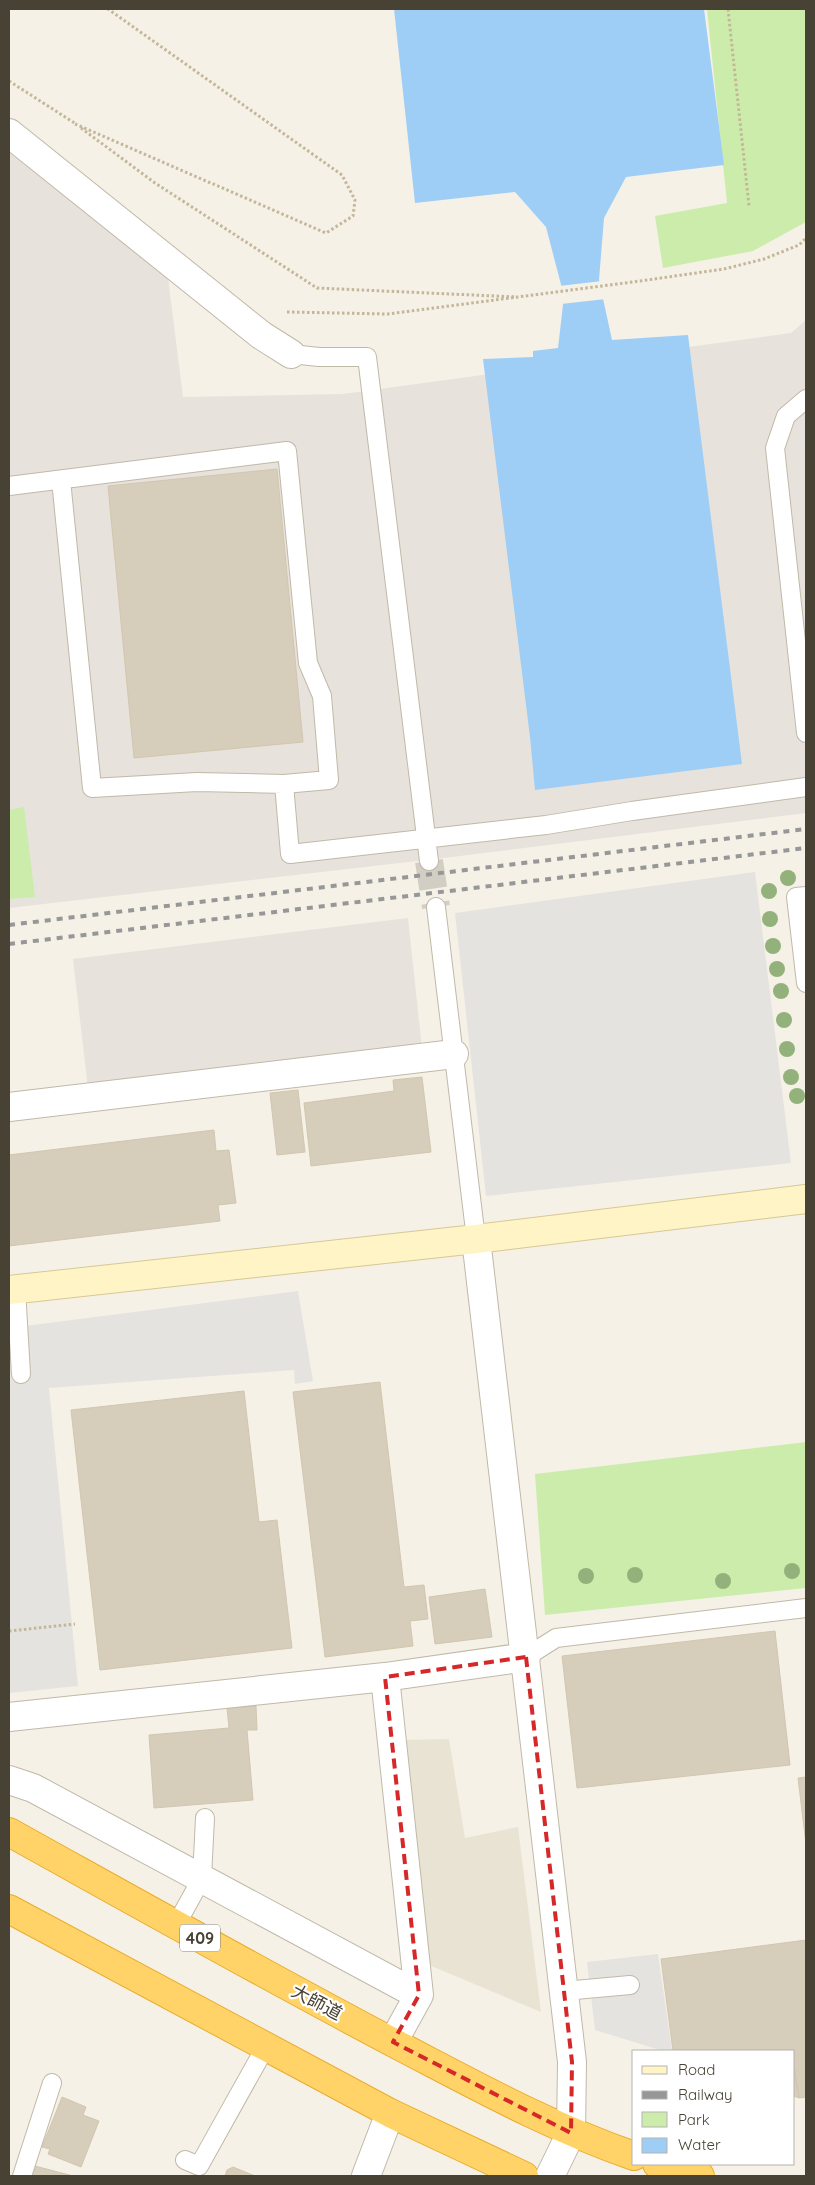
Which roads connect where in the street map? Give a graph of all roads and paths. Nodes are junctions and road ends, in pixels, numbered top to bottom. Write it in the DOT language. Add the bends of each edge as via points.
graph roads {
  1 [pos="108,9"];
  2 [pos="728,9"];
  3 [pos="9,81"];
  4 [pos="75,124"];
  5 [pos="9,133"];
  6 [pos="749,206"];
  7 [pos="806,238"];
  8 [pos="528,297"];
  9 [pos="281,312"];
  10 [pos="291,354"];
  11 [pos="806,399"];
  12 [pos="61,480"];
  13 [pos="9,486"];
  14 [pos="806,733"];
  15 [pos="284,784"];
  16 [pos="806,787"];
  17 [pos="427,839"];
  18 [pos="429,861"];
  19 [pos="806,896"];
  20 [pos="436,907"];
  21 [pos="806,983"];
  22 [pos="454,1054"];
  23 [pos="9,1107"];
  24 [pos="806,1199"];
  25 [pos="476,1239"];
  26 [pos="12,1289"];
  27 [pos="21,1374"];
  28 [pos="806,1608"];
  29 [pos="75,1624"];
  30 [pos="9,1631"];
  31 [pos="526,1657"];
  32 [pos="385,1677"];
  33 [pos="9,1718"];
  34 [pos="9,1780"];
  35 [pos="205,1818"];
  36 [pos="9,1832"];
  37 [pos="202,1878"];
  38 [pos="9,1909"];
  39 [pos="176,1925"];
  40 [pos="630,1985"];
  41 [pos="409,1990"];
  42 [pos="564,1991"];
  43 [pos="393,2042"];
  44 [pos="266,2046"];
  45 [pos="52,2083"];
  46 [pos="390,2113"];
  47 [pos="571,2133"];
  48 [pos="632,2155"];
  49 [pos="185,2160"];
  50 [pos="662,2165"];
  51 [pos="22,2176"];
  52 [pos="366,2176"];
  53 [pos="524,2176"];
  54 [pos="550,2176"];
  55 [pos="700,2176"];
  1 -- 4 [label="path" via="342,175 355,200 353,216 326,233"];
  2 -- 6 [label="path"];
  3 -- 4 [label="path"];
  4 -- 8 [label="path" via="155,183 316,288"];
  5 -- 10 [label="street" via="261,334"];
  7 -- 8 [label="path" via="799,245 764,259 724,269"];
  8 -- 9 [label="path" via="388,314"];
  10 -- 17 [label="lane" via="319,358 367,357"];
  11 -- 14 [label="lane" via="786,416 775,448"];
  12 -- 13 [label="lane"];
  12 -- 15 [label="lane" via="92,788 197,782"];
  12 -- 15 [label="lane" via="287,452 308,663 322,696 329,780"];
  15 -- 17 [label="lane" via="290,854"];
  16 -- 17 [label="lane"];
  17 -- 18 [label="lane"];
  19 -- 21 [label="lane" via="796,897"];
  20 -- 22 [label="lane"];
  22 -- 23 [label="street"];
  22 -- 25 [label="lane"];
  24 -- 25 [label="street"];
  25 -- 26 [label="street"];
  25 -- 31 [label="street"];
  26 -- 27 [label="lane"];
  28 -- 31 [label="lane" via="556,1638"];
  29 -- 30 [label="path"];
  31 -- 32 [label="street"];
  31 -- 42 [label="street"];
  32 -- 33 [label="street"];
  32 -- 43 [label="street" via="419,1995"];
  34 -- 37 [label="street" via="33,1788"];
  35 -- 37 [label="lane"];
  36 -- 39 [label="highway, 大師道 / 409"];
  37 -- 39 [label="lane"];
  37 -- 41 [label="street"];
  38 -- 44 [label="highway"];
  39 -- 43 [label="highway, 大師道 / 409"];
  40 -- 42 [label="lane"];
  42 -- 47 [label="street" via="572,2062"];
  43 -- 47 [label="highway, 大師道 / 409"];
  44 -- 46 [label="highway"];
  44 -- 49 [label="lane" via="199,2166"];
  45 -- 51 [label="lane"];
  46 -- 52 [label="street"];
  46 -- 53 [label="highway"];
  47 -- 48 [label="highway, 大師道 / 409"];
  47 -- 54 [label="street"];
  50 -- 55 [label="highway"];
}
